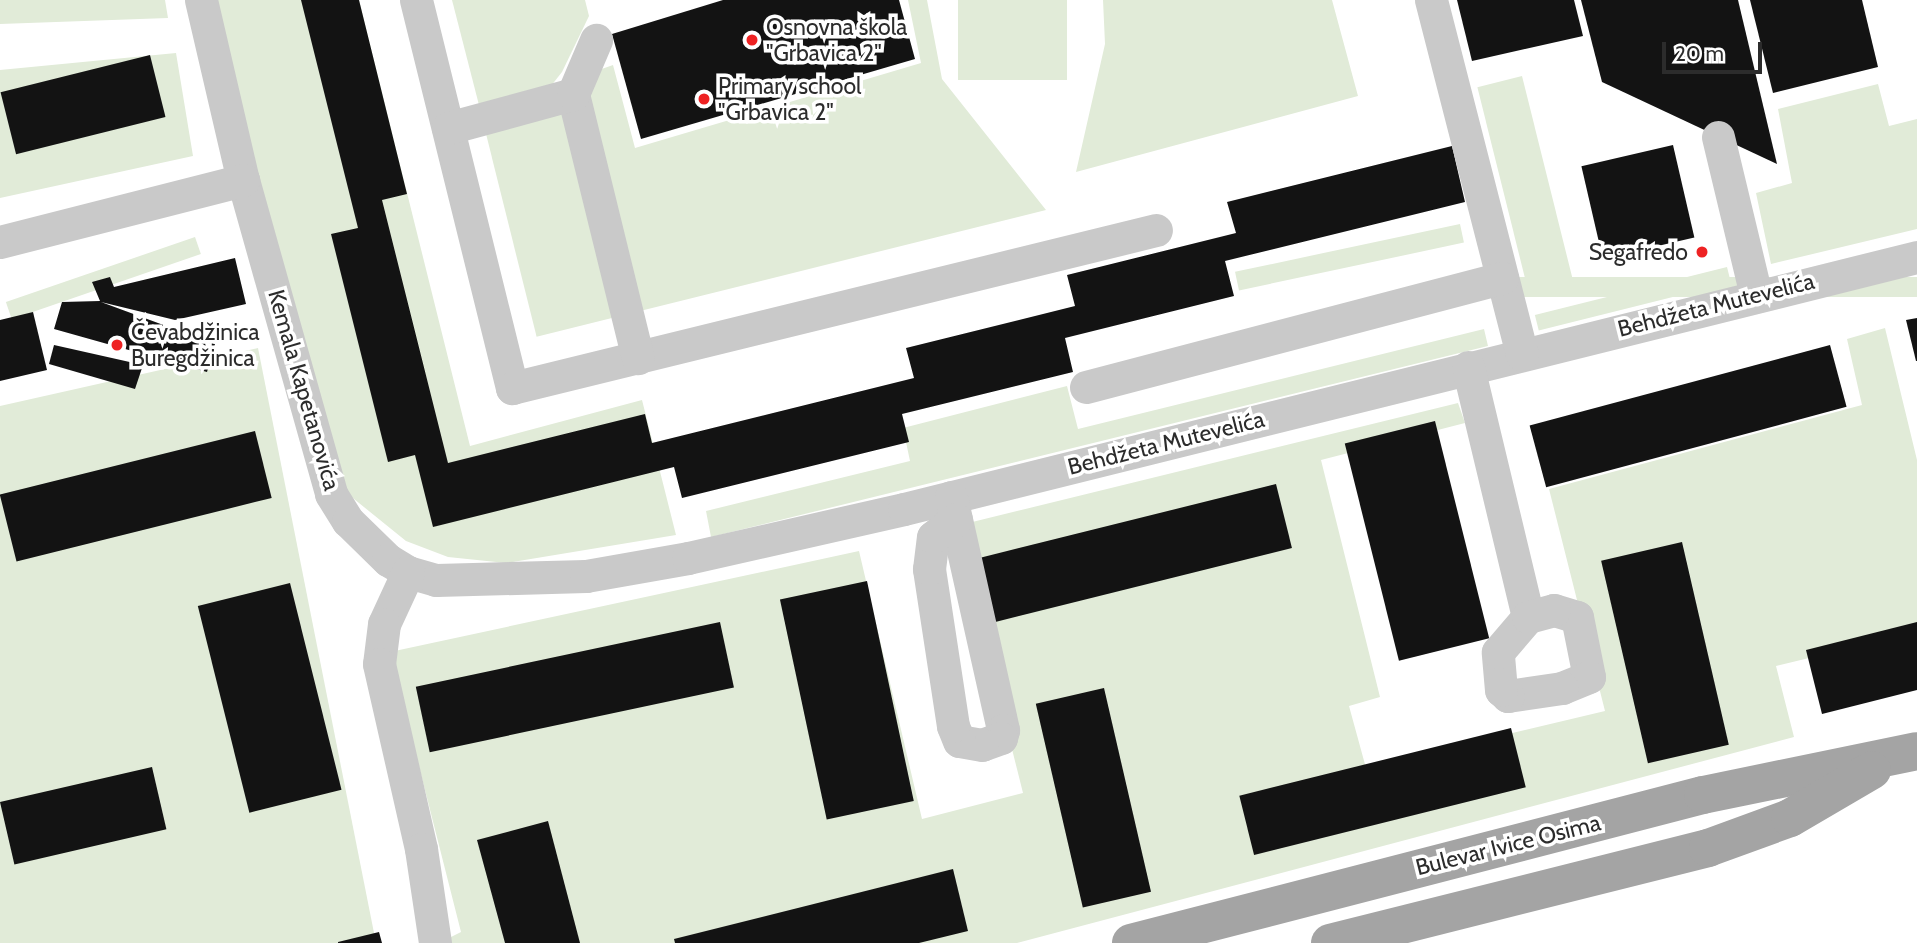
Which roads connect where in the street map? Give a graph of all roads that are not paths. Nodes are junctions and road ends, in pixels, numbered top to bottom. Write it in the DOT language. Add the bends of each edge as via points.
graph roads {
  1 [pos="201,0"];
  2 [pos="416,0"];
  3 [pos="1431,0"];
  4 [pos="596,40"];
  5 [pos="573,94"];
  6 [pos="448,128"];
  7 [pos="1718,136"];
  8 [pos="243,180"];
  9 [pos="1156,230"];
  10 [pos="0,242"];
  11 [pos="1917,257"];
  12 [pos="1502,278"];
  13 [pos="1756,295"];
  14 [pos="1521,354"];
  15 [pos="638,358"];
  16 [pos="1468,367"];
  17 [pos="1086,387"];
  18 [pos="953,508"];
  19 [pos="408,572"];
  20 [pos="1528,617"];
  21 [pos="1903,755"];
  22 [pos="435,943"];
  23 [pos="1131,943"];
  24 [pos="1330,943"];
  1 -- 8 [label="street, Kemala Kapetanovića"];
  2 -- 6 [label="street"];
  3 -- 12 [label="street"];
  4 -- 5 [label="street"];
  5 -- 6 [label="street"];
  5 -- 15 [label="street"];
  6 -- 15 [label="street" via="512,388"];
  7 -- 13 [label="street"];
  8 -- 10 [label="street"];
  8 -- 19 [label="street, Kemala Kapetanovića" via="331,494 363,538"];
  9 -- 15 [label="street"];
  11 -- 13 [label="street, Behdžeta Mutevelića"];
  12 -- 14 [label="street"];
  12 -- 17 [label="street"];
  13 -- 14 [label="street, Behdžeta Mutevelića"];
  14 -- 16 [label="street, Behdžeta Mutevelića"];
  16 -- 18 [label="street, Behdžeta Mutevelića"];
  16 -- 20 [label="street"];
  18 -- 18 [label="street" via="1003,730 1001,738 982,745 959,741 953,726 929,569 933,537"];
  18 -- 19 [label="street, Behdžeta Mutevelića" via="586,576 436,580"];
  19 -- 22 [label="street" via="384,624 379,664 421,849"];
  21 -- 23 [label="main road, Bulevar Ivice Osima" via="1703,795"];
  21 -- 24 [label="main road, Bulevar Ivice Osima" via="1790,818 1708,849"];
}
